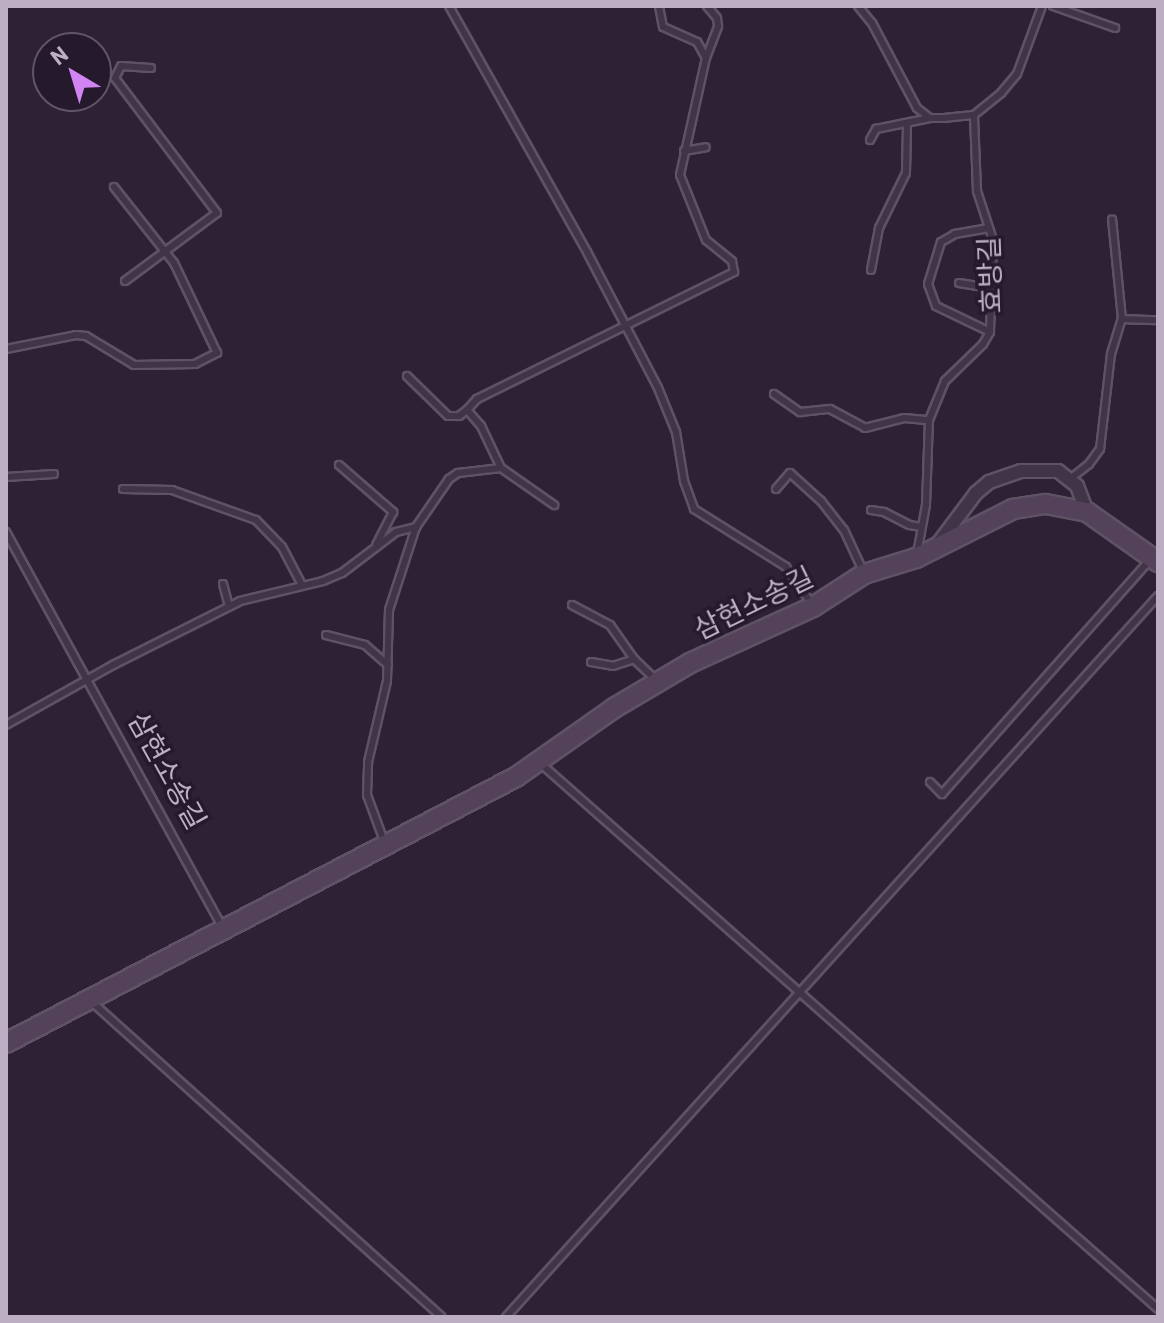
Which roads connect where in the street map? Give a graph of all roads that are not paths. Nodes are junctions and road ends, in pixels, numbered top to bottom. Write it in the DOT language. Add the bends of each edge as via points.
graph roads {
  1 [pos="449,6"];
  2 [pos="659,6"];
  3 [pos="707,6"];
  4 [pos="858,6"];
  5 [pos="1042,6"];
  6 [pos="1053,6"];
  7 [pos="1115,28"];
  8 [pos="706,58"];
  9 [pos="151,68"];
  10 [pos="974,115"];
  11 [pos="930,118"];
  12 [pos="907,124"];
  13 [pos="870,140"];
  14 [pos="706,147"];
  15 [pos="684,151"];
  16 [pos="114,187"];
  17 [pos="1112,219"];
  18 [pos="989,228"];
  19 [pos="167,253"];
  20 [pos="871,270"];
  21 [pos="125,281"];
  22 [pos="959,283"];
  23 [pos="992,288"];
  24 [pos="1122,319"];
  25 [pos="1155,320"];
  26 [pos="626,324"];
  27 [pos="990,332"];
  28 [pos="6,349"];
  29 [pos="407,376"];
  30 [pos="774,394"];
  31 [pos="467,410"];
  32 [pos="929,420"];
  33 [pos="339,465"];
  34 [pos="501,468"];
  35 [pos="54,474"];
  36 [pos="6,477"];
  37 [pos="1070,479"];
  38 [pos="123,489"];
  39 [pos="776,489"];
  40 [pos="554,505"];
  41 [pos="871,510"];
  42 [pos="1087,512"];
  43 [pos="416,527"];
  44 [pos="922,527"];
  45 [pos="6,532"];
  46 [pos="935,548"];
  47 [pos="373,550"];
  48 [pos="916,558"];
  49 [pos="1155,559"];
  50 [pos="864,574"];
  51 [pos="223,584"];
  52 [pos="302,585"];
  53 [pos="1158,596"];
  54 [pos="572,605"];
  55 [pos="229,606"];
  56 [pos="813,607"];
  57 [pos="326,635"];
  58 [pos="634,659"];
  59 [pos="591,662"];
  60 [pos="388,665"];
  61 [pos="87,679"];
  62 [pos="657,681"];
  63 [pos="6,725"];
  64 [pos="540,763"];
  65 [pos="930,782"];
  66 [pos="386,844"];
  67 [pos="224,929"];
  68 [pos="800,990"];
  69 [pos="90,1000"];
  70 [pos="6,1043"];
  71 [pos="1158,1310"];
  72 [pos="442,1317"];
  73 [pos="506,1317"];
  74 [pos="1154,1317"];
  1 -- 26 [label="lane"];
  2 -- 8 [label="lane" via="663,27 697,42"];
  3 -- 8 [label="lane" via="718,26"];
  4 -- 11 [label="lane" via="910,98"];
  5 -- 10 [label="lane" via="1017,74"];
  6 -- 7 [label="lane"];
  8 -- 15 [label="lane"];
  9 -- 19 [label="lane" via="121,66 115,78 217,213"];
  10 -- 11 [label="lane"];
  10 -- 18 [label="lane, 효방길" via="977,191"];
  11 -- 12 [label="lane"];
  12 -- 13 [label="lane" via="876,129"];
  12 -- 20 [label="lane" via="906,173 879,228"];
  14 -- 15 [label="lane"];
  15 -- 26 [label="lane" via="682,185 706,240 732,261 734,272"];
  16 -- 19 [label="lane"];
  17 -- 24 [label="lane"];
  18 -- 23 [label="lane, 효방길"];
  18 -- 27 [label="lane" via="941,242 928,284 936,306"];
  19 -- 21 [label="lane"];
  19 -- 28 [label="lane" via="217,353 195,364 134,365 76,335"];
  22 -- 23 [label="lane"];
  23 -- 27 [label="lane, 효방길"];
  24 -- 25 [label="lane"];
  24 -- 37 [label="lane" via="1111,354 1100,449"];
  26 -- 31 [label="lane" via="491,391"];
  26 -- 56 [label="lane" via="676,432 694,509 786,567"];
  27 -- 32 [label="lane, 효방길" via="945,381"];
  29 -- 31 [label="lane" via="448,416"];
  30 -- 32 [label="lane" via="800,412 830,409 865,428 904,418"];
  31 -- 34 [label="lane"];
  32 -- 44 [label="lane, 효방길"];
  33 -- 47 [label="lane" via="393,512"];
  34 -- 40 [label="lane"];
  34 -- 43 [label="lane" via="458,473 449,479"];
  35 -- 36 [label="lane"];
  37 -- 42 [label="street"];
  37 -- 46 [label="street" via="1058,471 1021,471 989,482"];
  38 -- 52 [label="lane" via="172,490 256,520 282,547"];
  39 -- 50 [label="lane" via="790,473 821,501 844,530"];
  41 -- 44 [label="lane"];
  42 -- 46 [label="street, 삼현소송길" via="1046,504 1013,509"];
  42 -- 49 [label="street, 삼현소송길"];
  43 -- 47 [label="lane" via="396,532"];
  43 -- 60 [label="lane" via="389,610"];
  44 -- 48 [label="lane, 효방길"];
  45 -- 61 [label="lane, 삼현소송길"];
  46 -- 48 [label="street, 삼현소송길"];
  47 -- 52 [label="lane" via="342,573"];
  48 -- 50 [label="street, 삼현소송길"];
  49 -- 65 [label="lane" via="942,794"];
  50 -- 56 [label="street, 삼현소송길"];
  51 -- 55 [label="lane"];
  52 -- 55 [label="lane"];
  53 -- 68 [label="lane"];
  54 -- 58 [label="lane" via="610,625"];
  55 -- 61 [label="lane"];
  56 -- 62 [label="street, 삼현소송길"];
  57 -- 60 [label="lane" via="365,645"];
  58 -- 59 [label="lane" via="613,666"];
  58 -- 62 [label="lane"];
  60 -- 66 [label="lane" via="366,778 370,808"];
  61 -- 63 [label="lane"];
  61 -- 67 [label="lane, 삼현소송길"];
  62 -- 64 [label="street, 삼현소송길"];
  64 -- 66 [label="street, 삼현소송길"];
  64 -- 68 [label="lane"];
  66 -- 67 [label="street, 삼현소송길"];
  67 -- 69 [label="street, 삼현소송길"];
  68 -- 71 [label="lane"];
  68 -- 73 [label="lane"];
  69 -- 70 [label="street, 삼현소송길"];
  69 -- 72 [label="lane"];
  71 -- 74 [label="lane"];
}
